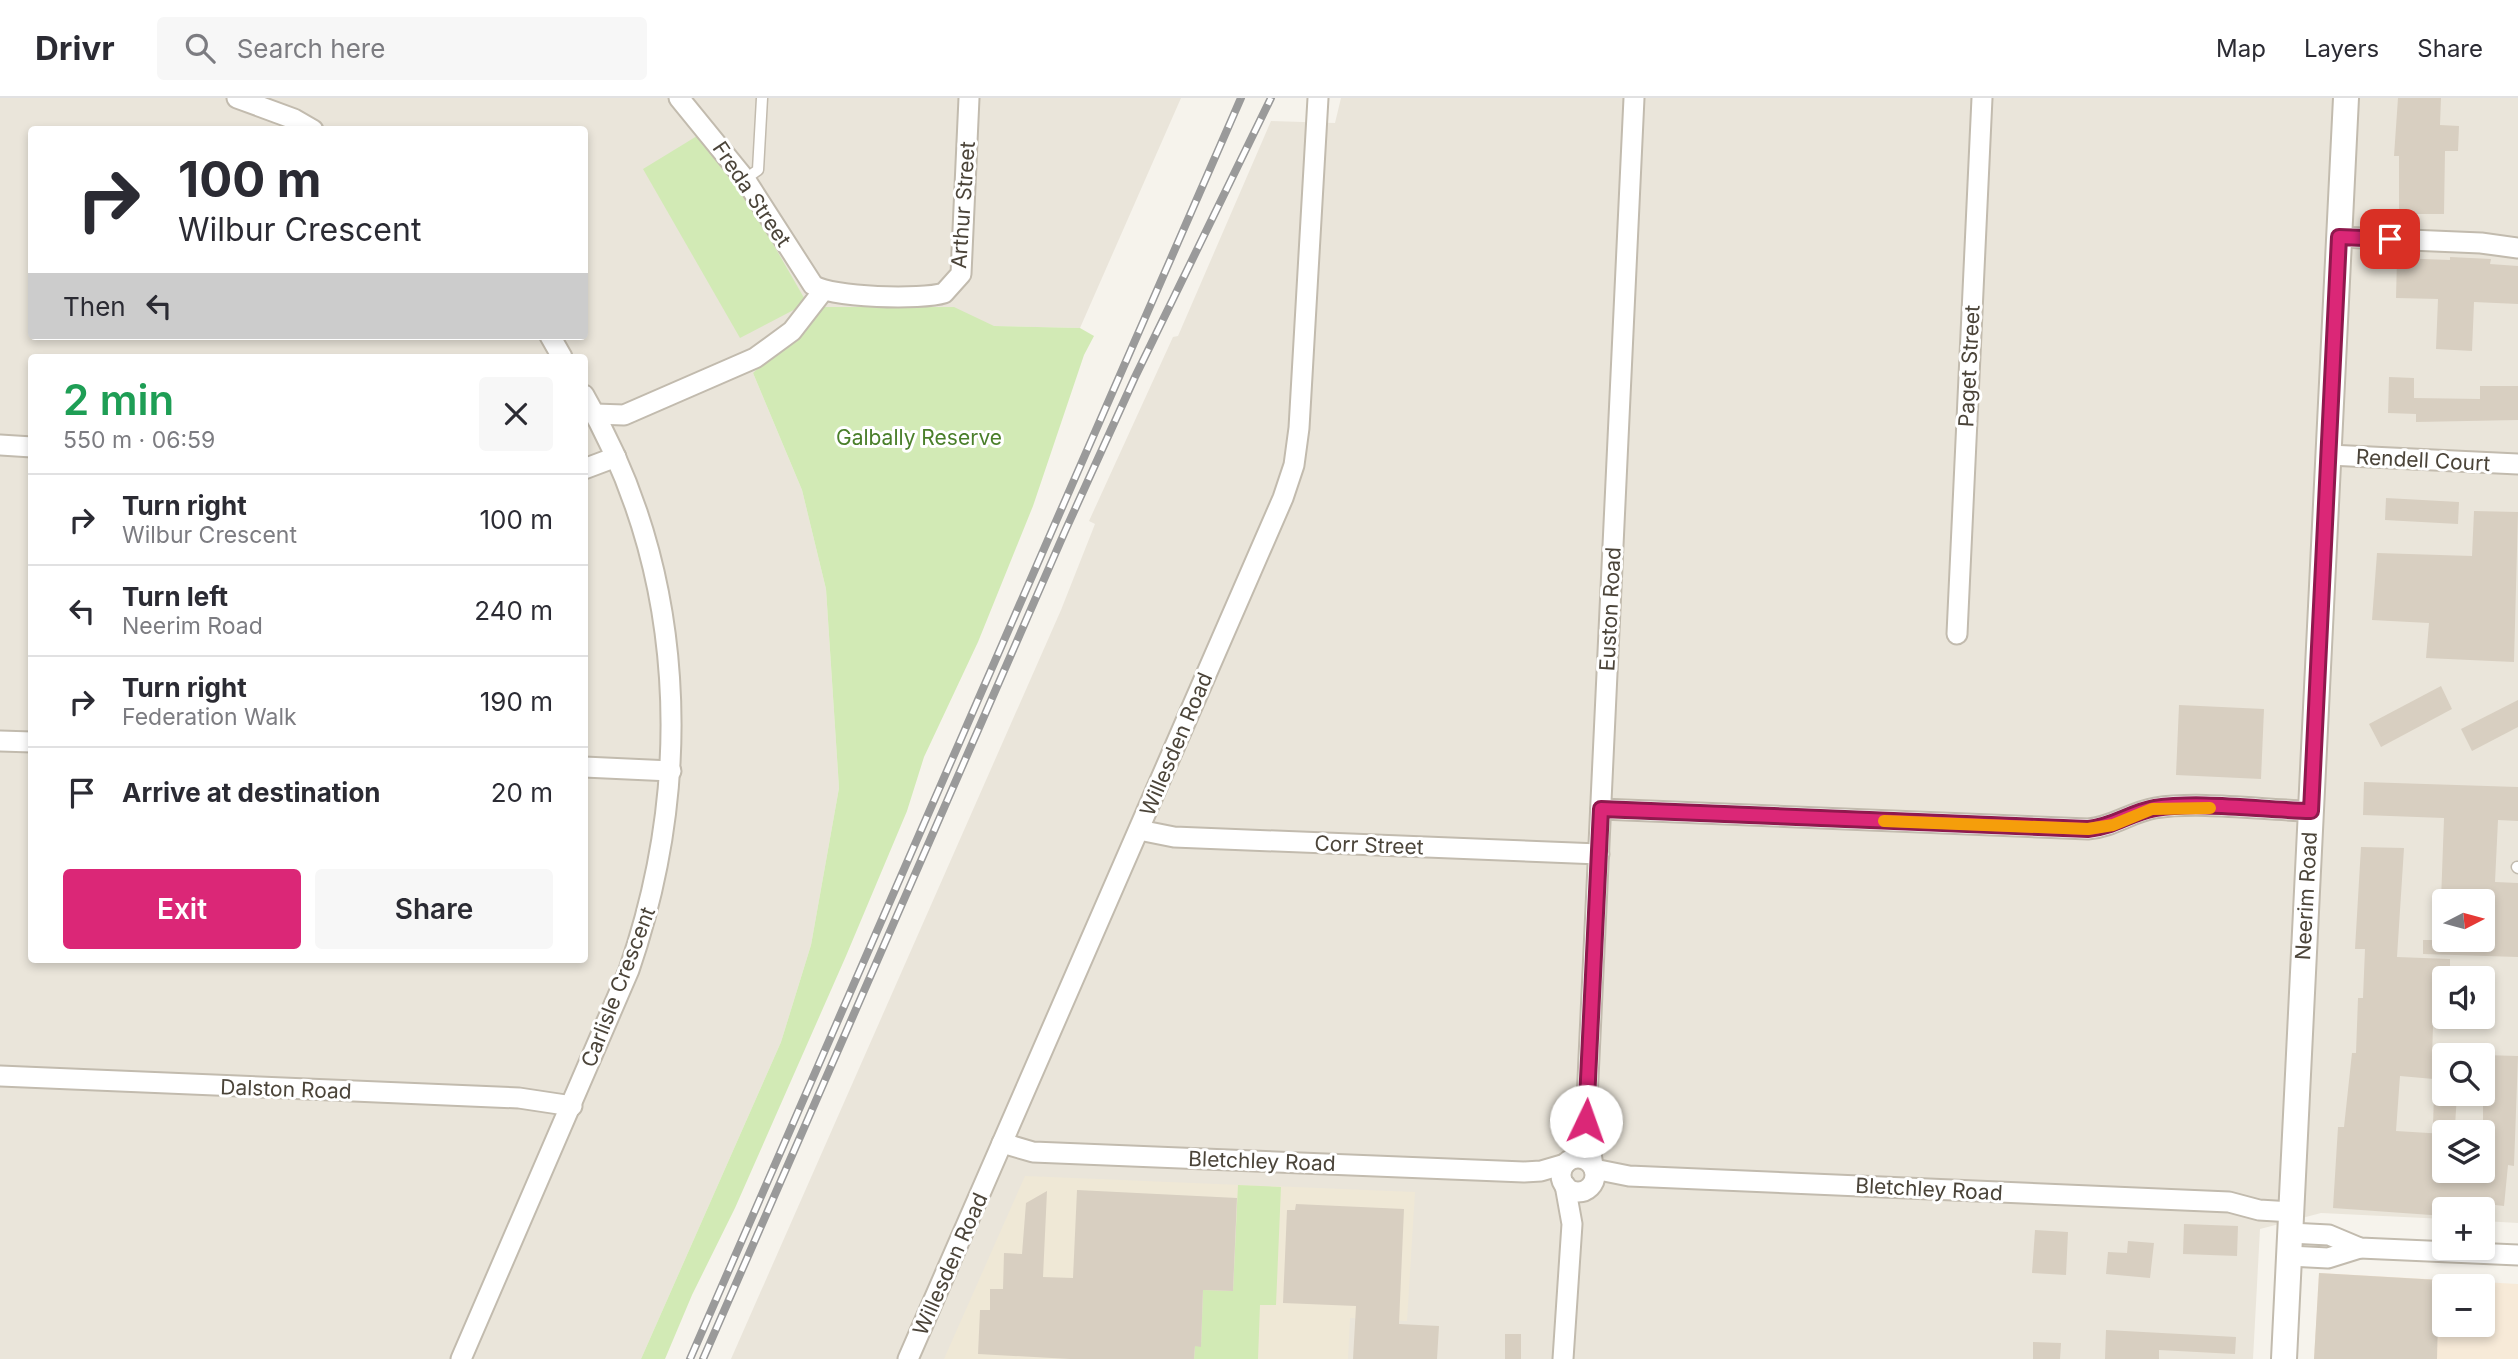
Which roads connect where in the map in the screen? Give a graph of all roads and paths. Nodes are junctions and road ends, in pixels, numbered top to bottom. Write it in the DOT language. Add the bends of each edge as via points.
graph roads {
  1 [pos="237,98"];
  2 [pos="680,98"];
  3 [pos="762,98"];
  4 [pos="969,98"];
  5 [pos="1318,98"];
  6 [pos="1634,98"];
  7 [pos="1982,98"];
  8 [pos="2346,98"];
  9 [pos="306,126"];
  10 [pos="745,179"];
  11 [pos="2339,237"];
  12 [pos="2518,248"];
  13 [pos="823,291"];
  14 [pos="588,402"];
  15 [pos="595,414"];
  16 [pos="0,445"];
  17 [pos="28,447"];
  18 [pos="2329,455"];
  19 [pos="616,457"];
  20 [pos="2518,464"];
  21 [pos="588,468"];
  22 [pos="1957,634"];
  23 [pos="0,741"];
  24 [pos="28,742"];
  25 [pos="588,767"];
  26 [pos="671,771"];
  27 [pos="1601,809"];
  28 [pos="2311,811"];
  29 [pos="1139,830"];
  30 [pos="1599,854"];
  31 [pos="0,1076"];
  32 [pos="572,1106"];
  33 [pos="1586,1121"];
  34 [pos="1003,1143"];
  35 [pos="1565,1173"];
  36 [pos="1592,1177"];
  37 [pos="1572,1224"];
  38 [pos="2290,1225"];
  39 [pos="2518,1255"];
  40 [pos="461,1359"];
  41 [pos="908,1359"];
  42 [pos="1563,1359"];
  43 [pos="2284,1359"];
  1 -- 9 [label="street"];
  2 -- 10 [label="street, Freda Street"];
  3 -- 10 [label="lane" via="758,170"];
  4 -- 13 [label="street, Arthur Street" via="962,265 953,286 930,296"];
  5 -- 29 [label="street, Willesden Road" via="1294,465"];
  6 -- 27 [label="street, Euston Road"];
  7 -- 22 [label="street, Paget Street"];
  8 -- 11 [label="street, Neerim Road"];
  10 -- 13 [label="street, Freda Street" via="808,278"];
  11 -- 12 [label="street"];
  11 -- 18 [label="street, Neerim Road"];
  13 -- 15 [label="street" via="792,331 755,358 624,415"];
  14 -- 15 [label="street, Carlisle Crescent"];
  15 -- 19 [label="street, Carlisle Crescent"];
  16 -- 17 [label="street"];
  18 -- 20 [label="street, Rendell Court"];
  18 -- 28 [label="street, Neerim Road"];
  19 -- 21 [label="street"];
  19 -- 26 [label="street, Carlisle Crescent" via="639,522 664,624 673,708"];
  23 -- 24 [label="street"];
  25 -- 26 [label="street"];
  26 -- 32 [label="street, Carlisle Crescent" via="664,836 648,912 625,981"];
  27 -- 28 [label="street" via="2088,829 2165,807"];
  27 -- 30 [label="street, Euston Road"];
  28 -- 38 [label="street, Neerim Road"];
  29 -- 30 [label="street, Corr Street" via="1174,837"];
  29 -- 34 [label="street, Willesden Road"];
  30 -- 33 [label="street, Euston Road"];
  31 -- 32 [label="street, Dalston Road" via="505,1098"];
  32 -- 40 [label="street, Carlisle Crescent"];
  33 -- 35 [label="street, Euston Road"];
  33 -- 36 [label="street, Euston Road"];
  34 -- 35 [label="street, Bletchley Road" via="1033,1152"];
  34 -- 41 [label="street, Willesden Road"];
  35 -- 36 [label="street" via="1578,1192"];
  35 -- 36 [label="street" via="1581,1158"];
  35 -- 37 [label="street"];
  36 -- 37 [label="street"];
  36 -- 38 [label="street, Bletchley Road" via="2229,1202"];
  37 -- 42 [label="street"];
  38 -- 39 [label="street, Bletchley Road" via="2328,1258 2360,1248"];
  38 -- 43 [label="street, Neerim Road"];
}
